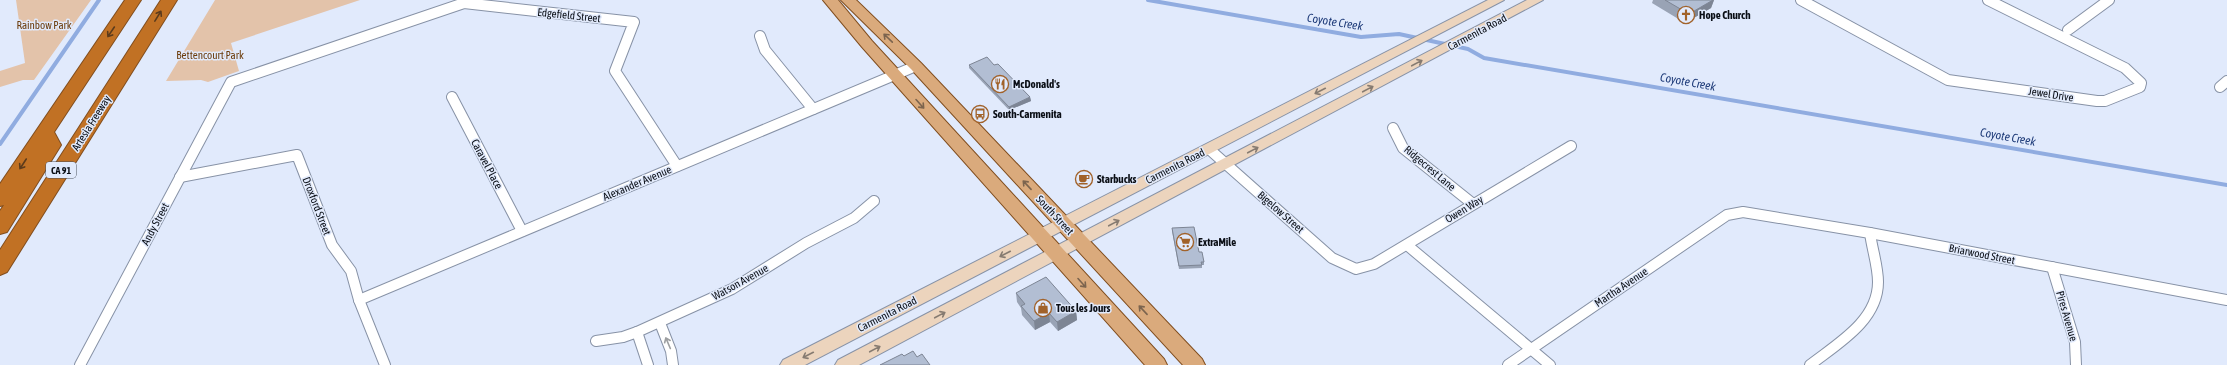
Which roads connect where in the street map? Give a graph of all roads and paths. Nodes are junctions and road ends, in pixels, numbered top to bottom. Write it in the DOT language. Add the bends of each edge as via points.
graph roads {
  1 [pos="133,0"];
  2 [pos="169,0"];
  3 [pos="830,0"];
  4 [pos="848,0"];
  5 [pos="1498,0"];
  6 [pos="1538,0"];
  7 [pos="1801,0"];
  8 [pos="1988,0"];
  9 [pos="2109,0"];
  10 [pos="2068,30"];
  11 [pos="760,36"];
  12 [pos="916,66"];
  13 [pos="123,73"];
  14 [pos="894,75"];
  15 [pos="231,82"];
  16 [pos="452,97"];
  17 [pos="813,109"];
  18 [pos="1393,128"];
  19 [pos="45,131"];
  20 [pos="1571,146"];
  21 [pos="1209,149"];
  22 [pos="1226,164"];
  23 [pos="677,166"];
  24 [pos="180,177"];
  25 [pos="0,199"];
  26 [pos="874,201"];
  27 [pos="1473,204"];
  28 [pos="1736,213"];
  29 [pos="1063,224"];
  30 [pos="0,227"];
  31 [pos="522,231"];
  32 [pos="1870,234"];
  33 [pos="1040,236"];
  34 [pos="1079,241"];
  35 [pos="1406,244"];
  36 [pos="0,247"];
  37 [pos="1056,254"];
  38 [pos="0,267"];
  39 [pos="2052,267"];
  40 [pos="1356,269"];
  41 [pos="359,300"];
  42 [pos="2227,300"];
  43 [pos="660,323"];
  44 [pos="637,332"];
  45 [pos="596,341"];
  46 [pos="1531,349"];
  47 [pos="80,365"];
  48 [pos="385,365"];
  49 [pos="648,365"];
  50 [pos="673,365"];
  51 [pos="788,365"];
  52 [pos="844,365"];
  53 [pos="1157,365"];
  54 [pos="1195,365"];
  55 [pos="1508,365"];
  56 [pos="1550,365"];
  57 [pos="1810,365"];
  58 [pos="2076,365"];
  1 -- 19 [label="highway, one-way"];
  13 -- 2 [label="highway, Artesia Freeway / CA 91, one-way"];
  3 -- 14 [label="main road"];
  12 -- 4 [label="main road, South Street, one-way"];
  5 -- 21 [label="main road, Carmenita Road, one-way"];
  22 -- 6 [label="main road, Carmenita Road, one-way"];
  7 -- 8 [label="street, Jewel Drive" via="1956,82 1980,83 2097,101 2105,101 2140,87 2141,83 2136,76 2125,68"];
  9 -- 10 [label="street"];
  11 -- 17 [label="street" via="765,50"];
  12 -- 14 [label="street, Alexander Avenue"];
  29 -- 12 [label="main road, South Street, one-way"];
  13 -- 36 [label="highway" via="105,85"];
  13 -- 38 [label="highway, Artesia Freeway / CA 91"];
  14 -- 17 [label="street, Alexander Avenue"];
  14 -- 33 [label="main road, one-way"];
  15 -- 23 [label="street, Edgefield Street" via="464,3 634,22 614,71"];
  15 -- 24 [label="street, Andy Street"];
  16 -- 31 [label="street, Caravel Place"];
  17 -- 23 [label="street, Alexander Avenue"];
  18 -- 27 [label="street, Ridgecrest Lane" via="1403,148"];
  19 -- 25 [label="highway, one-way"];
  19 -- 30 [label="highway" via="52,145"];
  20 -- 27 [label="street, Owen Way"];
  21 -- 22 [label="street, Bigelow Street"];
  21 -- 29 [label="main road, Carmenita Road"];
  34 -- 22 [label="main road, Carmenita Road, one-way"];
  22 -- 40 [label="street, Bigelow Street" via="1332,258"];
  23 -- 31 [label="street, Alexander Avenue"];
  24 -- 41 [label="street, Droxford Street" via="297,154 332,245 351,271"];
  24 -- 47 [label="street, Andy Street"];
  26 -- 43 [label="street, Watson Avenue" via="854,218 806,243 732,289"];
  27 -- 35 [label="street, Owen Way"];
  28 -- 32 [label="street, Briarwood Street" via="1752,213"];
  28 -- 46 [label="street, Martha Avenue" via="1718,221"];
  29 -- 33 [label="main road, Carmenita Road"];
  29 -- 34 [label="main road, South Street"];
  31 -- 41 [label="street, Alexander Avenue"];
  32 -- 39 [label="street, Briarwood Street"];
  32 -- 57 [label="street" via="1878,283 1876,299 1869,314 1857,327"];
  33 -- 37 [label="main road"];
  33 -- 51 [label="main road, Carmenita Road, one-way"];
  34 -- 37 [label="main road, Carmenita Road"];
  54 -- 34 [label="main road, South Street, one-way"];
  35 -- 40 [label="street, Owen Way" via="1374,264"];
  35 -- 46 [label="street"];
  52 -- 37 [label="main road, Carmenita Road, one-way"];
  37 -- 53 [label="main road, one-way"];
  39 -- 42 [label="street, Briarwood Street"];
  39 -- 58 [label="street, Pires Avenue" via="2075,342"];
  41 -- 48 [label="street, Droxford Street"];
  43 -- 44 [label="street, Watson Avenue"];
  50 -- 43 [label="street, one-way" via="671,351"];
  44 -- 45 [label="street, Watson Avenue"];
  44 -- 49 [label="street"];
  46 -- 55 [label="street, Martha Avenue"];
  46 -- 56 [label="street"];
}
